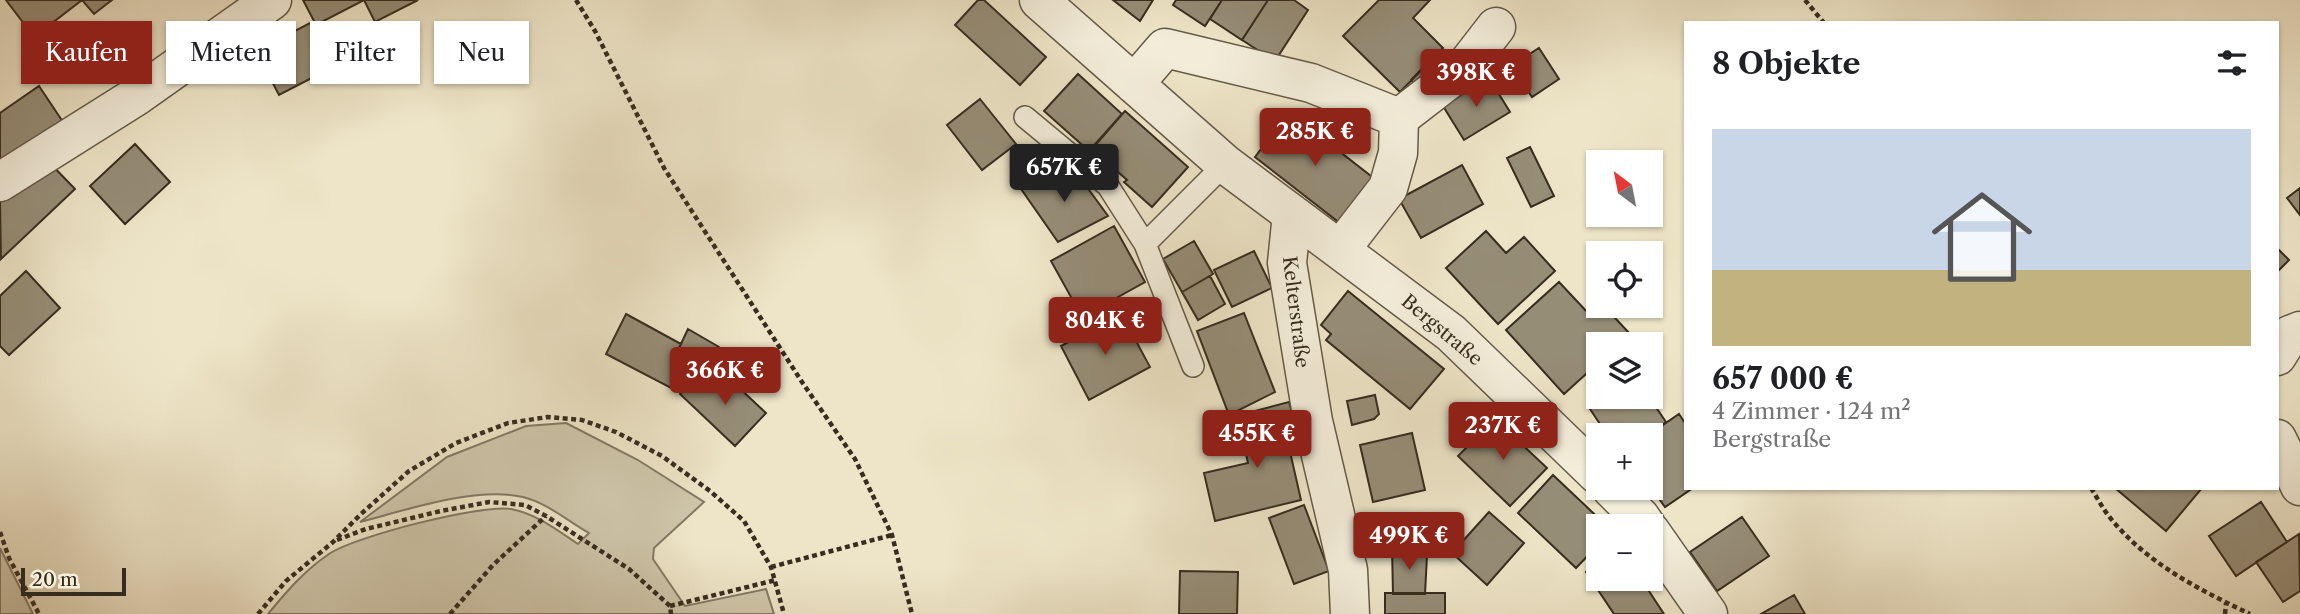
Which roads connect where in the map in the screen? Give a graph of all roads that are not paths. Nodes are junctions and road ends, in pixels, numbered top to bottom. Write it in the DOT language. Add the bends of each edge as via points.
graph roads {
  1 [pos="272,0"];
  2 [pos="1040,0"];
  3 [pos="1496,27"];
  4 [pos="1134,84"];
  5 [pos="1025,117"];
  6 [pos="1399,118"];
  7 [pos="1225,164"];
  8 [pos="0,182"];
  9 [pos="1292,214"];
  10 [pos="1145,244"];
  11 [pos="1340,250"];
  12 [pos="2300,331"];
  13 [pos="2279,353"];
  14 [pos="1193,366"];
  15 [pos="2279,443"];
  16 [pos="1586,463"];
  17 [pos="2300,486"];
  18 [pos="1623,500"];
  19 [pos="1637,514"];
  20 [pos="1663,550"];
  21 [pos="1350,614"];
  22 [pos="1708,614"];
  1 -- 8 [label="street" via="135,97"];
  2 -- 4 [label="street, Bergstraße"];
  3 -- 6 [label="street" via="1465,67"];
  4 -- 6 [label="street" via="1166,48 1311,83"];
  4 -- 7 [label="street, Bergstraße"];
  5 -- 10 [label="lane" via="1108,186"];
  6 -- 11 [label="street" via="1398,153 1388,188"];
  7 -- 9 [label="street, Bergstraße"];
  7 -- 10 [label="lane"];
  9 -- 11 [label="street, Bergstraße"];
  9 -- 21 [label="street, Kelterstraße" via="1287,263 1313,421 1348,570"];
  10 -- 14 [label="lane"];
  11 -- 16 [label="street, Bergstraße" via="1451,332"];
  12 -- 13 [label="street" via="2290,335"];
  15 -- 17 [label="street"];
  18 -- 19 [label="street"];
  20 -- 22 [label="street"];
}
